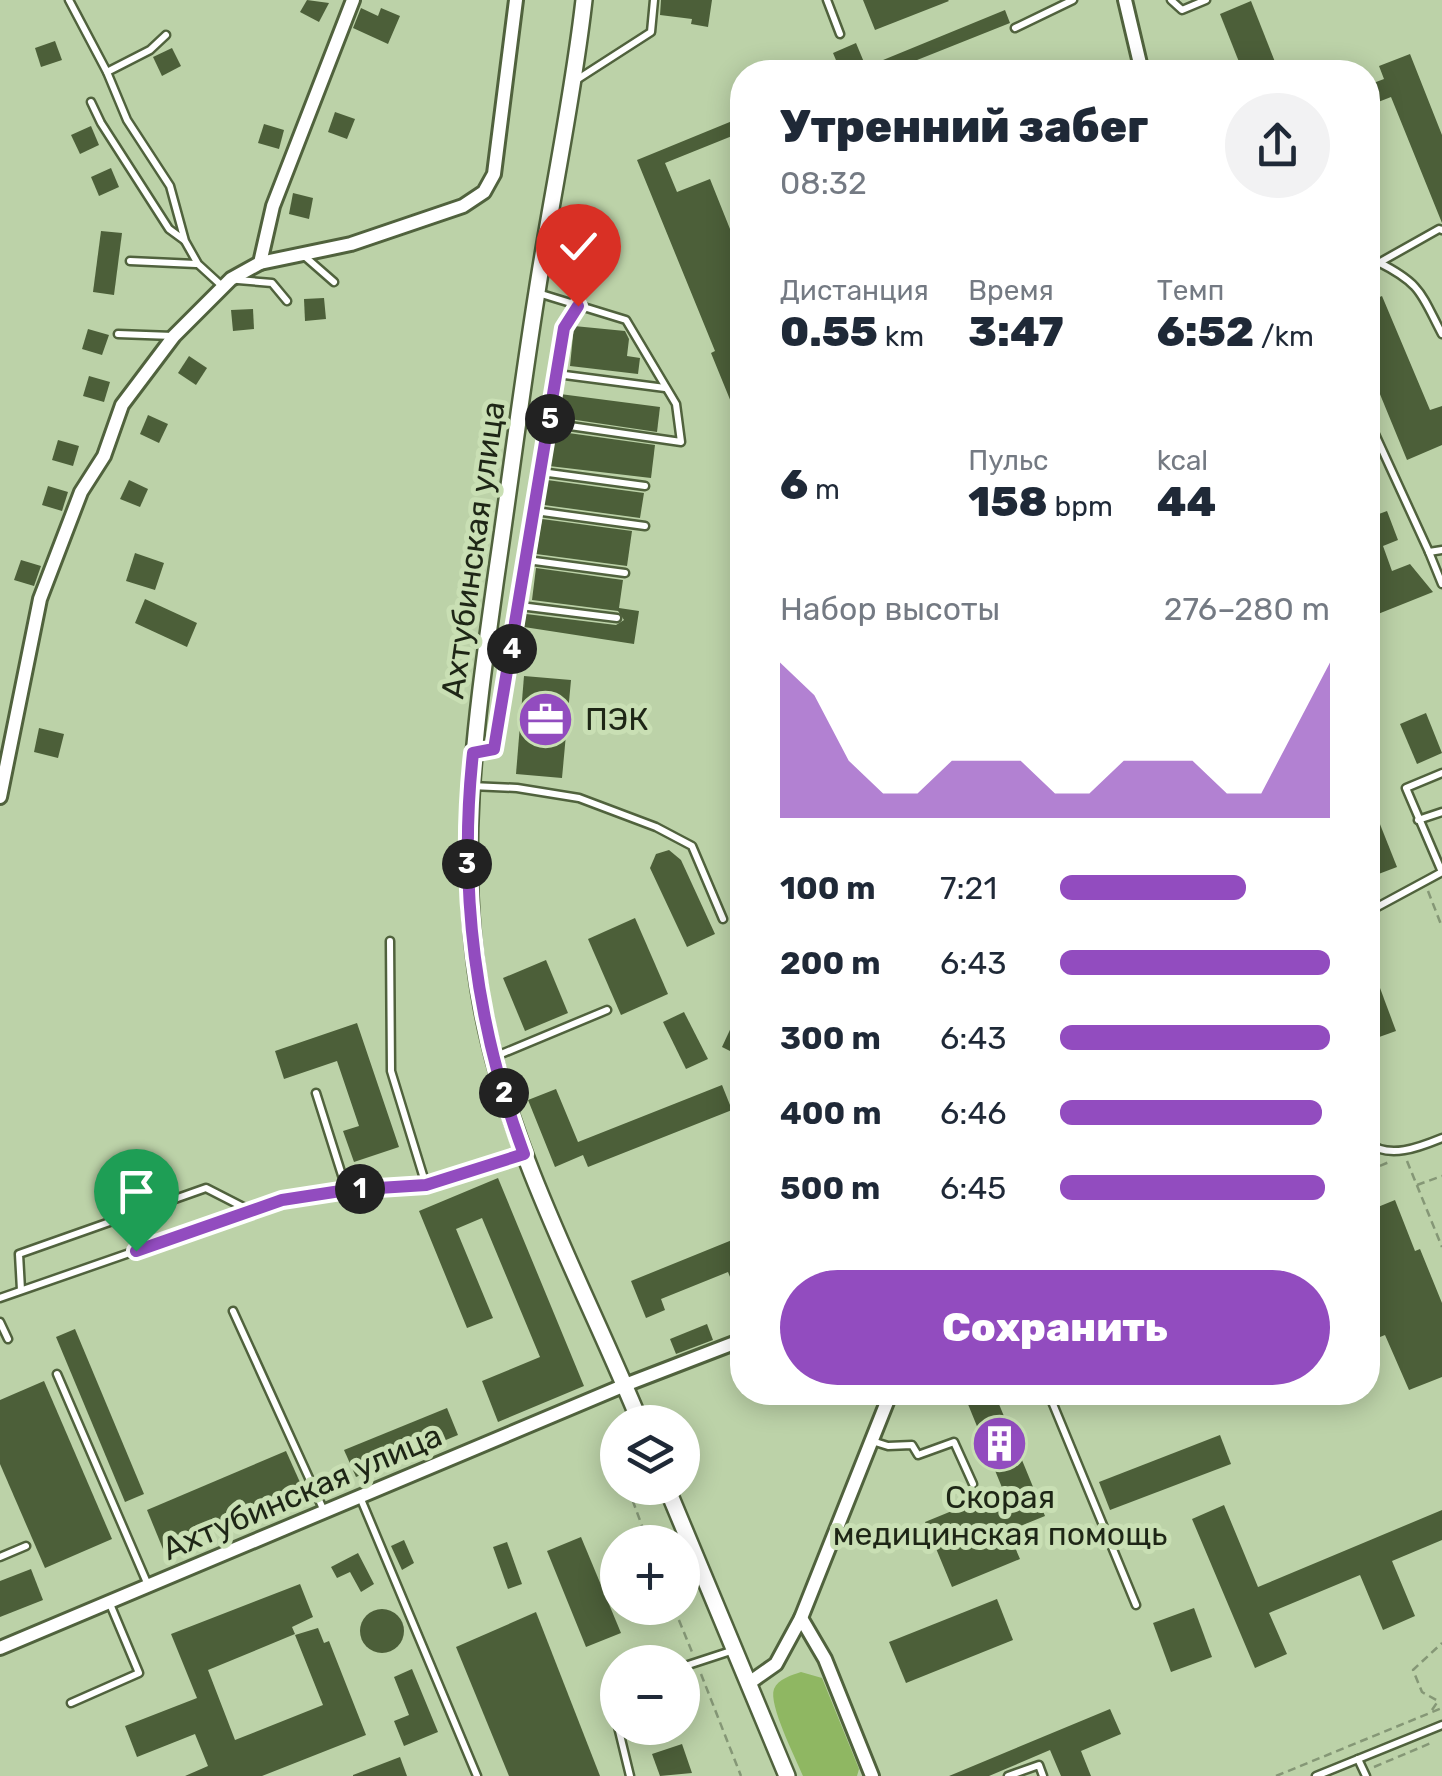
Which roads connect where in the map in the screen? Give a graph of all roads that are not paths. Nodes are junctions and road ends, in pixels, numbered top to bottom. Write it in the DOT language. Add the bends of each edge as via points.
graph roads {
  1 [pos="69,0"];
  2 [pos="352,0"];
  3 [pos="516,0"];
  4 [pos="584,0"];
  5 [pos="654,0"];
  6 [pos="826,0"];
  7 [pos="1072,0"];
  8 [pos="1125,0"];
  9 [pos="1171,0"];
  10 [pos="1206,0"];
  11 [pos="1016,28"];
  12 [pos="840,34"];
  13 [pos="166,35"];
  14 [pos="1139,60"];
  15 [pos="107,72"];
  16 [pos="573,82"];
  17 [pos="91,102"];
  18 [pos="1442,230"];
  19 [pos="185,241"];
  20 [pos="301,253"];
  21 [pos="130,261"];
  22 [pos="1380,261"];
  23 [pos="1380,263"];
  24 [pos="198,264"];
  25 [pos="260,264"];
  26 [pos="334,282"];
  27 [pos="227,283"];
  28 [pos="537,292"];
  29 [pos="286,301"];
  30 [pos="578,306"];
  31 [pos="118,334"];
  32 [pos="1442,334"];
  33 [pos="174,336"];
  34 [pos="557,374"];
  35 [pos="666,388"];
  36 [pos="549,423"];
  37 [pos="1380,445"];
  38 [pos="541,472"];
  39 [pos="645,486"];
  40 [pos="535,511"];
  41 [pos="645,526"];
  42 [pos="1442,550"];
  43 [pos="1430,552"];
  44 [pos="527,560"];
  45 [pos="625,573"];
  46 [pos="1442,584"];
  47 [pos="520,606"];
  48 [pos="618,618"];
  49 [pos="473,753"];
  50 [pos="1442,773"];
  51 [pos="469,786"];
  52 [pos="0,797"];
  53 [pos="1442,812"];
  54 [pos="1418,820"];
  55 [pos="1442,872"];
  56 [pos="1380,906"];
  57 [pos="723,919"];
  58 [pos="390,942"];
  59 [pos="608,1010"];
  60 [pos="494,1057"];
  61 [pos="316,1094"];
  62 [pos="1442,1138"];
  63 [pos="1380,1149"];
  64 [pos="524,1154"];
  65 [pos="426,1185"];
  66 [pos="347,1190"];
  67 [pos="250,1211"];
  68 [pos="21,1290"];
  69 [pos="0,1298"];
  70 [pos="233,1312"];
  71 [pos="0,1322"];
  72 [pos="8,1338"];
  73 [pos="730,1345"];
  74 [pos="57,1374"];
  75 [pos="625,1385"];
  76 [pos="633,1405"];
  77 [pos="885,1405"];
  78 [pos="1053,1405"];
  79 [pos="870,1441"];
  80 [pos="973,1484"];
  81 [pos="360,1497"];
  82 [pos="675,1505"];
  83 [pos="324,1512"];
  84 [pos="26,1546"];
  85 [pos="0,1557"];
  86 [pos="149,1586"];
  87 [pos="110,1602"];
  88 [pos="1136,1605"];
  89 [pos="802,1618"];
  90 [pos="0,1648"];
  91 [pos="735,1650"];
  92 [pos="700,1661"];
  93 [pos="748,1683"];
  94 [pos="71,1702"];
  95 [pos="1442,1725"];
  96 [pos="622,1745"];
  97 [pos="1358,1759"];
  98 [pos="1365,1774"];
  99 [pos="476,1776"];
  100 [pos="630,1776"];
  101 [pos="787,1776"];
  102 [pos="872,1776"];
  103 [pos="1008,1776"];
  104 [pos="1044,1776"];
  105 [pos="1316,1776"];
  1 -- 15 [label="lane"];
  2 -- 25 [label="street" via="272,206"];
  3 -- 20 [label="street" via="494,174 484,192 420,221"];
  4 -- 16 [label="street, Ахтубинская улица"];
  5 -- 16 [label="lane" via="650,32"];
  6 -- 12 [label="lane"];
  7 -- 11 [label="lane"];
  8 -- 14 [label="street"];
  9 -- 10 [label="lane" via="1182,10"];
  13 -- 15 [label="lane"];
  15 -- 19 [label="lane" via="127,120 170,186"];
  16 -- 28 [label="street, Ахтубинская улица"];
  17 -- 19 [label="lane" via="169,229"];
  18 -- 22 [label="lane"];
  19 -- 24 [label="lane"];
  20 -- 25 [label="street"];
  20 -- 26 [label="lane"];
  21 -- 24 [label="lane"];
  23 -- 32 [label="lane" via="1406,276 1427,300"];
  24 -- 27 [label="lane"];
  25 -- 27 [label="street"];
  27 -- 29 [label="lane" via="272,283"];
  27 -- 33 [label="street"];
  28 -- 30 [label="lane"];
  28 -- 49 [label="street, Ахтубинская улица"];
  30 -- 34 [label="lane" via="564,328"];
  30 -- 35 [label="lane" via="626,320"];
  31 -- 33 [label="lane"];
  33 -- 52 [label="street" via="122,405 58,548 30,639"];
  34 -- 35 [label="lane"];
  34 -- 36 [label="lane"];
  35 -- 36 [label="lane" via="676,404 681,442"];
  36 -- 38 [label="lane"];
  37 -- 43 [label="lane"];
  38 -- 39 [label="lane"];
  38 -- 40 [label="lane"];
  40 -- 41 [label="lane"];
  40 -- 44 [label="lane"];
  42 -- 43 [label="lane"];
  43 -- 46 [label="lane"];
  44 -- 45 [label="lane"];
  44 -- 47 [label="lane"];
  47 -- 48 [label="lane"];
  47 -- 49 [label="lane" via="494,749"];
  49 -- 51 [label="street, Ахтубинская улица"];
  50 -- 54 [label="lane" via="1406,788"];
  51 -- 57 [label="lane" via="579,798 692,846"];
  51 -- 60 [label="street, Ахтубинская улица" via="472,936"];
  53 -- 54 [label="lane"];
  54 -- 55 [label="lane"];
  55 -- 56 [label="lane"];
  58 -- 65 [label="lane" via="391,1070"];
  59 -- 60 [label="lane"];
  60 -- 64 [label="street, Ахтубинская улица"];
  61 -- 66 [label="lane"];
  62 -- 63 [label="lane" via="1402,1152"];
  64 -- 65 [label="lane"];
  64 -- 75 [label="street, Ахтубинская улица"];
  65 -- 66 [label="lane"];
  66 -- 67 [label="lane"];
  67 -- 68 [label="lane"];
  67 -- 68 [label="lane" via="206,1188 20,1254"];
  68 -- 69 [label="lane"];
  70 -- 83 [label="lane"];
  71 -- 72 [label="lane"];
  73 -- 75 [label="street, Ахтубинская улица"];
  74 -- 86 [label="lane"];
  75 -- 76 [label="street, Ахтубинская улица"];
  75 -- 81 [label="street, Ахтубинская улица"];
  77 -- 79 [label="street"];
  78 -- 88 [label="lane"];
  79 -- 80 [label="lane" via="912,1445 918,1455 954,1442"];
  79 -- 89 [label="street"];
  81 -- 83 [label="street, Ахтубинская улица"];
  81 -- 99 [label="lane"];
  82 -- 91 [label="street"];
  83 -- 86 [label="street, Ахтубинская улица"];
  84 -- 85 [label="lane"];
  86 -- 87 [label="street, Ахтубинская улица"];
  87 -- 90 [label="street, Ахтубинская улица"];
  87 -- 94 [label="lane" via="139,1673"];
  89 -- 93 [label="street" via="776,1664"];
  89 -- 102 [label="street"];
  91 -- 92 [label="lane"];
  91 -- 93 [label="street"];
  93 -- 101 [label="street"];
  95 -- 97 [label="lane"];
  96 -- 100 [label="lane"];
  97 -- 98 [label="lane"];
  97 -- 105 [label="lane"];
  103 -- 104 [label="lane" via="1039,1765"];
}
